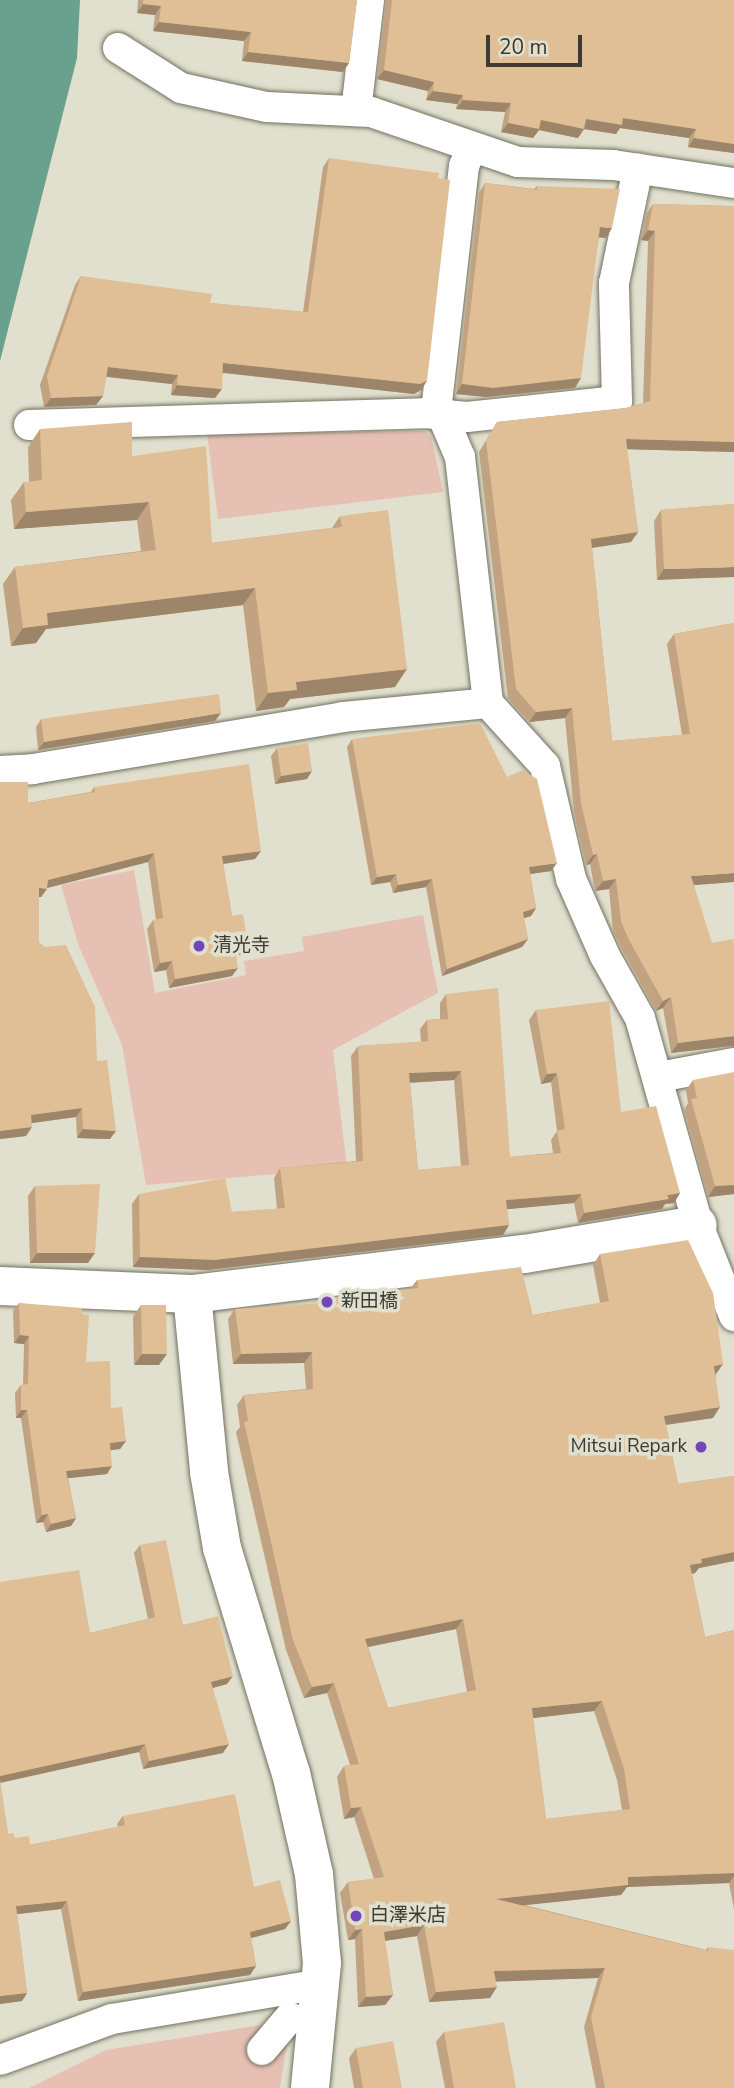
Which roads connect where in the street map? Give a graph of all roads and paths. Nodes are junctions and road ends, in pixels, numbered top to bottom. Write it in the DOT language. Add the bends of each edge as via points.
graph roads {
  1 [pos="369,0"];
  2 [pos="118,48"];
  3 [pos="356,111"];
  4 [pos="471,149"];
  5 [pos="638,168"];
  6 [pos="734,183"];
  7 [pos="443,417"];
  8 [pos="29,425"];
  9 [pos="488,703"];
  10 [pos="0,771"];
  11 [pos="734,1063"];
  12 [pos="659,1077"];
  13 [pos="698,1225"];
  14 [pos="0,1286"];
  15 [pos="192,1294"];
  16 [pos="734,1316"];
  17 [pos="321,1984"];
  18 [pos="290,2017"];
  19 [pos="262,2050"];
  20 [pos="0,2060"];
  21 [pos="310,2088"];
  1 -- 3 [label="street"];
  2 -- 3 [label="street" via="181,88 267,107"];
  3 -- 4 [label="street" via="371,112"];
  4 -- 5 [label="street" via="519,162"];
  4 -- 7 [label="street" via="464,166 437,403"];
  5 -- 6 [label="street"];
  5 -- 7 [label="street" via="614,283 617,401"];
  7 -- 8 [label="street" via="425,413"];
  7 -- 9 [label="street" via="460,457"];
  9 -- 10 [label="street" via="343,717"];
  9 -- 12 [label="street" via="545,766 571,878 605,956 640,1018"];
  11 -- 12 [label="street"];
  12 -- 13 [label="street"];
  13 -- 15 [label="street" via="524,1254"];
  13 -- 16 [label="street"];
  14 -- 15 [label="street"];
  15 -- 17 [label="street" via="209,1472 222,1548 305,1827 317,1908"];
  17 -- 20 [label="street" via="112,2018"];
  17 -- 21 [label="street"];
  18 -- 19 [label="street"];
}
